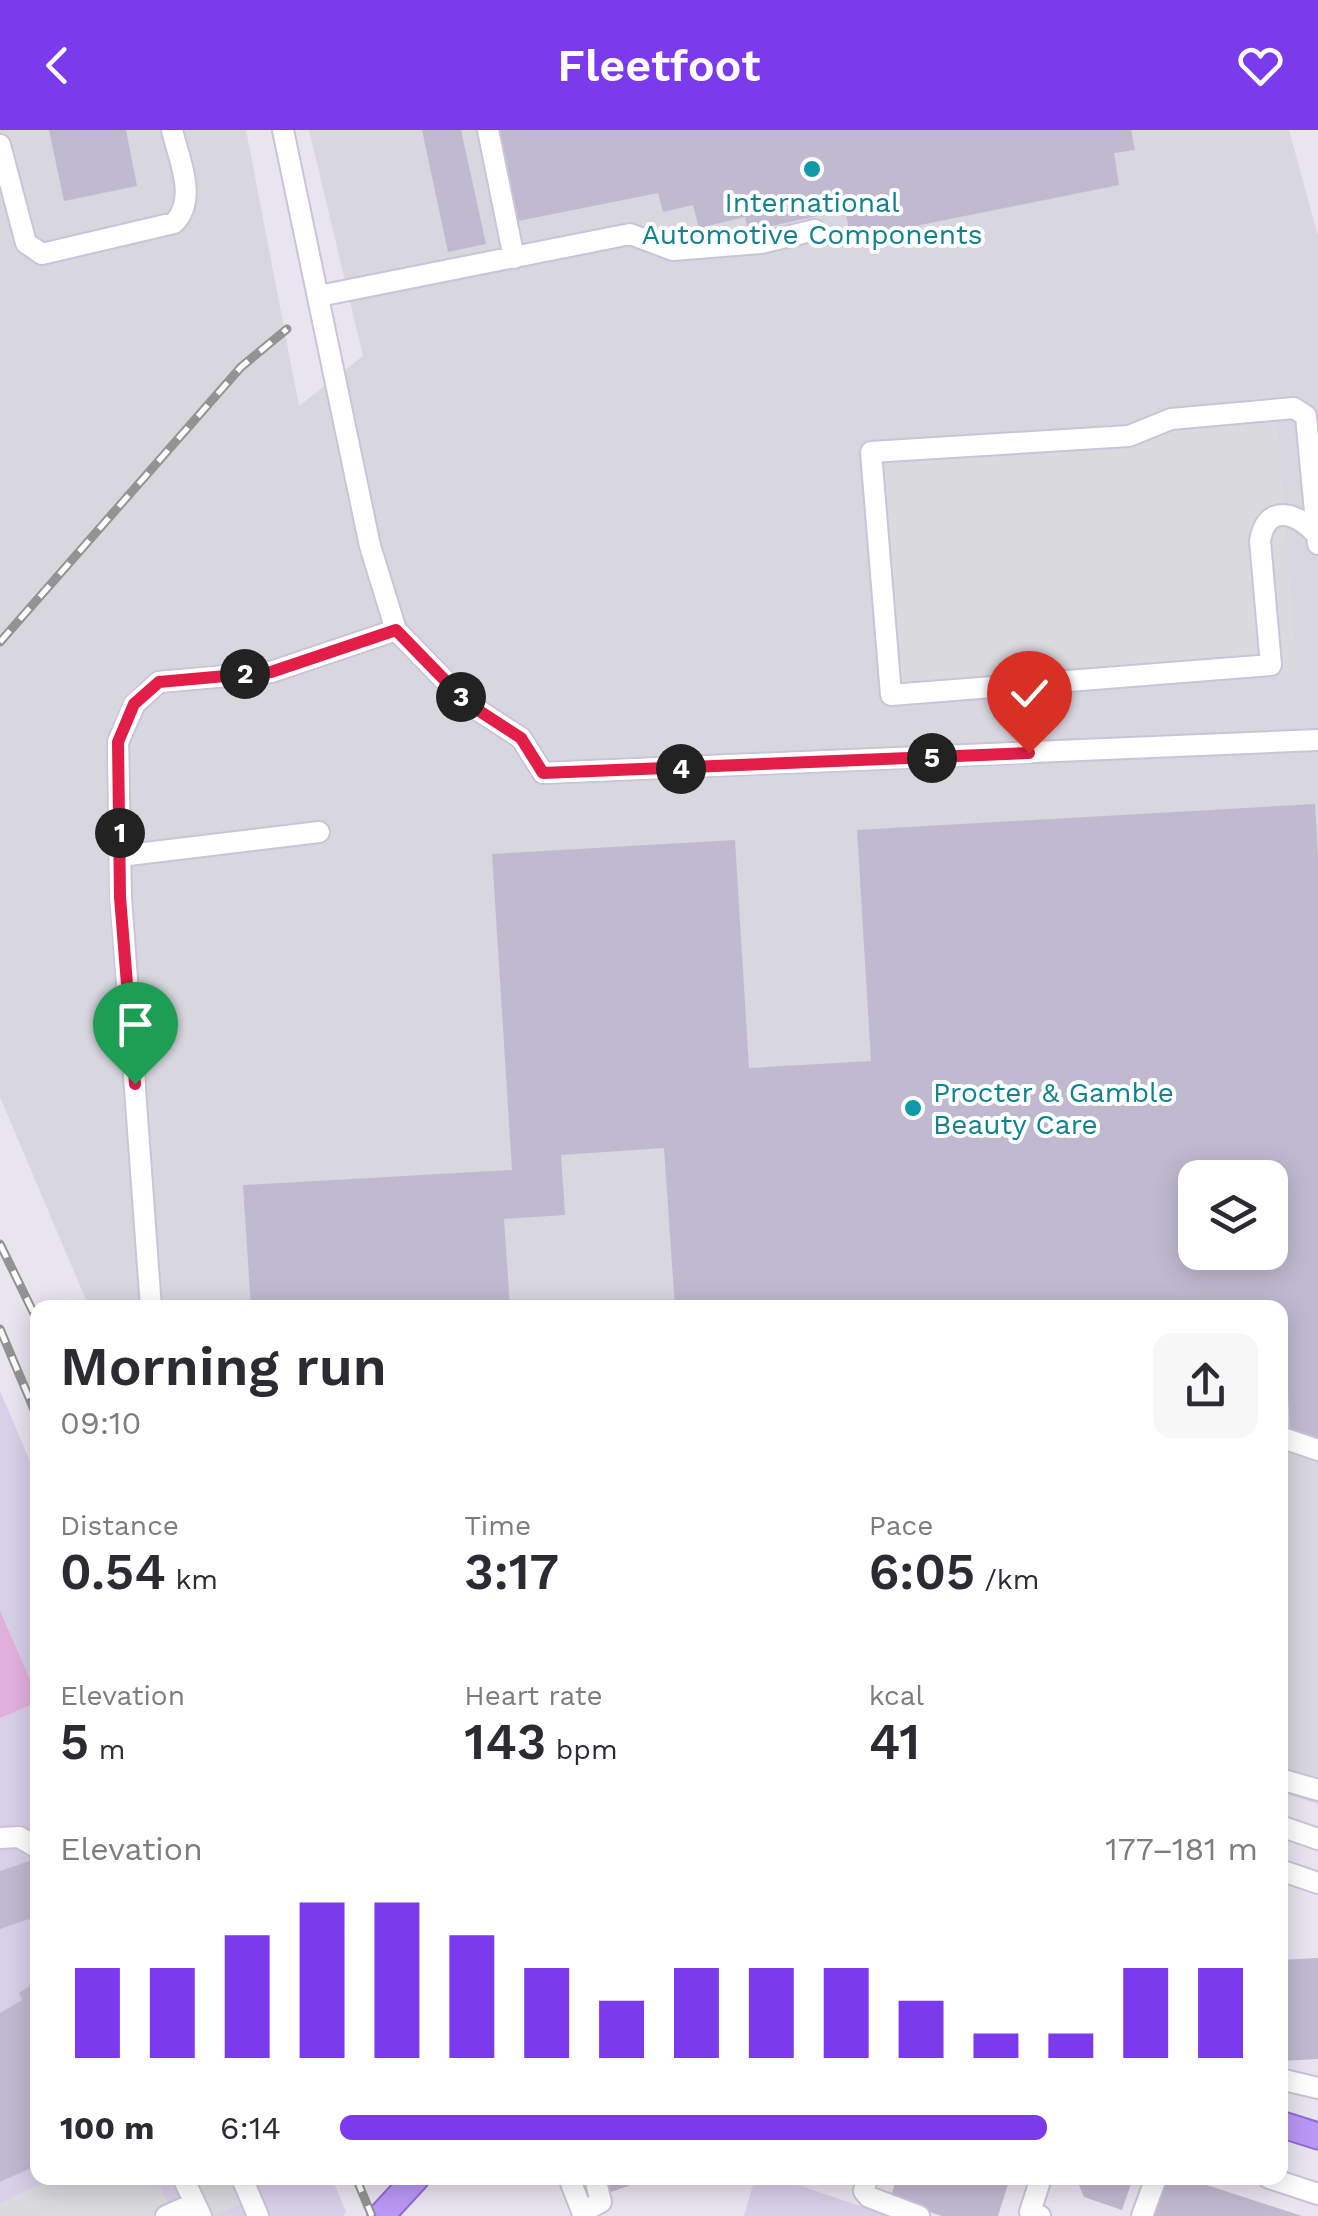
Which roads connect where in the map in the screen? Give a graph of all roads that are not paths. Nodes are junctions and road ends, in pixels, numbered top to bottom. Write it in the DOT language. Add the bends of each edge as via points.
graph roads {
  1 [pos="172,130"];
  2 [pos="283,130"];
  3 [pos="488,130"];
  4 [pos="0,145"];
  5 [pos="815,230"];
  6 [pos="514,258"];
  7 [pos="319,296"];
  8 [pos="1317,539"];
  9 [pos="396,630"];
  10 [pos="1318,740"];
  11 [pos="319,832"];
  12 [pos="120,856"];
  13 [pos="150,1300"];
  14 [pos="1288,1440"];
  15 [pos="1318,1450"];
  16 [pos="1288,1781"];
  17 [pos="1318,1790"];
  18 [pos="1288,1829"];
  19 [pos="0,1838"];
  20 [pos="1318,1839"];
  21 [pos="30,1843"];
  22 [pos="1288,1873"];
  23 [pos="1318,1883"];
  24 [pos="1288,2081"];
  25 [pos="1318,2088"];
  26 [pos="1288,2127"];
  27 [pos="1318,2136"];
  28 [pos="1288,2184"];
  29 [pos="187,2185"];
  30 [pos="245,2185"];
  31 [pos="410,2185"];
  32 [pos="572,2185"];
  33 [pos="597,2185"];
  34 [pos="865,2185"];
  35 [pos="1039,2185"];
  36 [pos="1153,2185"];
  37 [pos="1318,2194"];
  38 [pos="198,2209"];
  39 [pos="583,2214"];
  40 [pos="1032,2215"];
  41 [pos="166,2216"];
  42 [pos="258,2216"];
  43 [pos="381,2216"];
  44 [pos="918,2216"];
  45 [pos="1142,2216"];
  1 -- 4 [label="street" via="188,200 174,223 42,254 26,243"];
  2 -- 7 [label="street"];
  3 -- 6 [label="street"];
  5 -- 6 [label="street" via="761,243 673,250 630,234"];
  6 -- 7 [label="street"];
  7 -- 9 [label="street" via="370,546"];
  8 -- 8 [label="street" via="1306,416 1294,408 1170,419 1129,436 872,452 891,695 1271,665 1262,528 1284,514 1307,524"];
  9 -- 10 [label="street" via="467,703 521,738 543,773"];
  9 -- 12 [label="street" via="271,672 159,682 134,704 118,742"];
  11 -- 12 [label="street"];
  12 -- 13 [label="street"];
  14 -- 15 [label="street"];
  16 -- 17 [label="street"];
  18 -- 20 [label="street"];
  19 -- 21 [label="street" via="19,1836"];
  22 -- 23 [label="street"];
  24 -- 25 [label="street"];
  26 -- 27 [label="main road"];
  28 -- 37 [label="street"];
  29 -- 38 [label="street"];
  30 -- 42 [label="street"];
  31 -- 43 [label="main road"];
  32 -- 39 [label="street"];
  33 -- 39 [label="street" via="601,2202"];
  34 -- 44 [label="street" via="878,2203"];
  35 -- 40 [label="street"];
  36 -- 45 [label="street"];
  38 -- 41 [label="street"];
}
